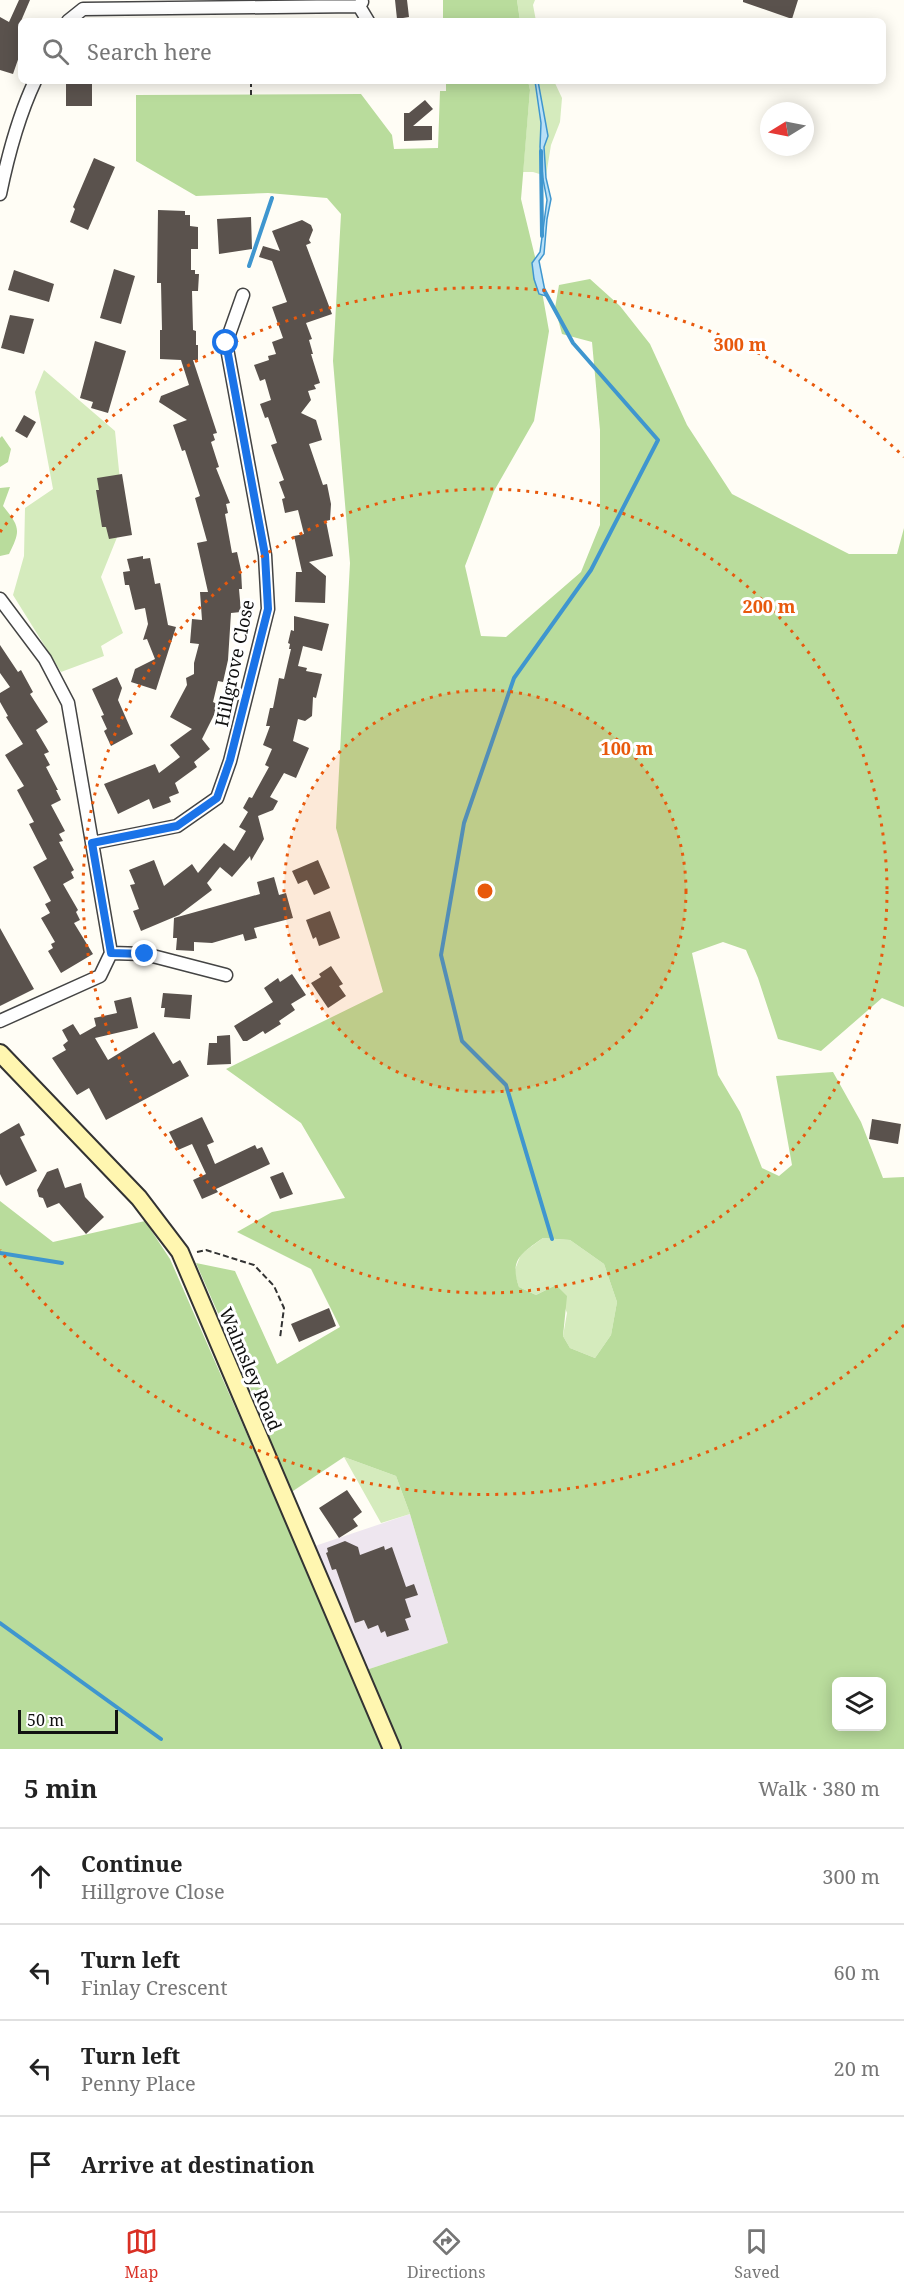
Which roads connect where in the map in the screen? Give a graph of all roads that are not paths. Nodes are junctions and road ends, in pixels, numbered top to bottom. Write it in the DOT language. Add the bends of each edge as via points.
graph roads {
  1 [pos="361,3"];
  2 [pos="72,18"];
  3 [pos="367,18"];
  4 [pos="34,84"];
  5 [pos="0,194"];
  6 [pos="243,295"];
  7 [pos="0,599"];
  8 [pos="92,843"];
  9 [pos="111,953"];
  10 [pos="225,975"];
  11 [pos="0,1021"];
  12 [pos="0,1053"];
  13 [pos="392,1749"];
  1 -- 2 [label="street" via="83,9"];
  1 -- 3 [label="street"];
  4 -- 5 [label="street" via="6,161"];
  6 -- 8 [label="street, Hillgrove Close" via="226,343 265,555 268,609 230,760 217,798 177,826"];
  7 -- 8 [label="street" via="45,659 68,703"];
  8 -- 9 [label="street"];
  9 -- 10 [label="street" via="145,954"];
  9 -- 11 [label="street" via="100,976"];
  12 -- 13 [label="street, Walmsley Road" via="139,1198 182,1256"];
}
